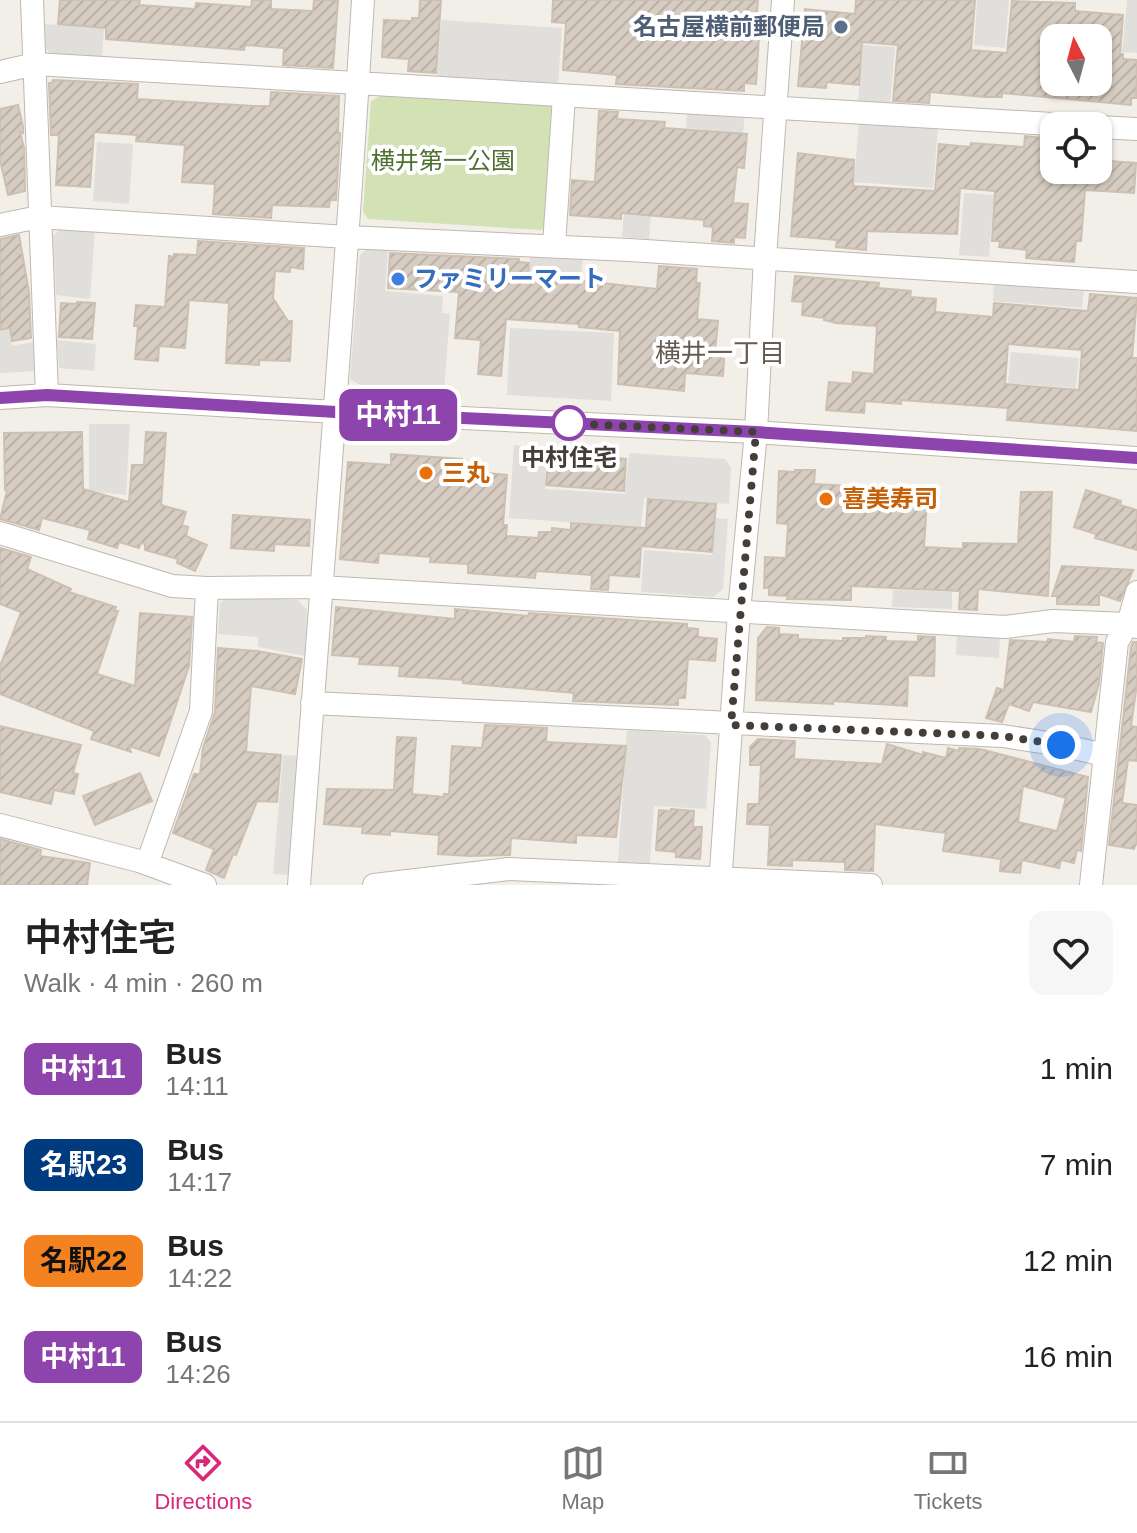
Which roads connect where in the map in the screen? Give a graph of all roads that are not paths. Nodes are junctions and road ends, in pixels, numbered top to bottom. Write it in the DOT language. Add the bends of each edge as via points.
graph roads {
  1 [pos="32,0"];
  2 [pos="363,0"];
  3 [pos="783,0"];
  4 [pos="35,64"];
  5 [pos="0,72"];
  6 [pos="358,84"];
  7 [pos="564,96"];
  8 [pos="777,108"];
  9 [pos="1040,123"];
  10 [pos="1112,128"];
  11 [pos="1137,129"];
  12 [pos="39,217"];
  13 [pos="0,225"];
  14 [pos="347,237"];
  15 [pos="554,245"];
  16 [pos="765,258"];
  17 [pos="1137,282"];
  18 [pos="47,395"];
  19 [pos="0,398"];
  20 [pos="336,412"];
  21 [pos="756,432"];
  22 [pos="1137,458"];
  23 [pos="0,533"];
  24 [pos="320,587"];
  25 [pos="207,588"];
  26 [pos="1137,592"];
  27 [pos="739,612"];
  28 [pos="1132,626"];
  29 [pos="312,703"];
  30 [pos="731,725"];
  31 [pos="1104,755"];
  32 [pos="0,825"];
  33 [pos="147,864"];
  34 [pos="720,882"];
  35 [pos="205,885"];
  36 [pos="299,885"];
  37 [pos="374,885"];
  38 [pos="871,885"];
  39 [pos="1091,885"];
  1 -- 4 [label="street"];
  2 -- 6 [label="street"];
  3 -- 8 [label="street"];
  4 -- 5 [label="street"];
  4 -- 6 [label="street"];
  4 -- 12 [label="street"];
  6 -- 7 [label="street"];
  6 -- 14 [label="street"];
  7 -- 8 [label="street"];
  7 -- 15 [label="street"];
  8 -- 9 [label="street"];
  8 -- 16 [label="street"];
  10 -- 11 [label="street"];
  12 -- 13 [label="street"];
  12 -- 14 [label="street"];
  12 -- 18 [label="street"];
  14 -- 15 [label="street"];
  14 -- 20 [label="street"];
  15 -- 16 [label="street"];
  16 -- 17 [label="street"];
  16 -- 21 [label="street"];
  18 -- 19 [label="street"];
  18 -- 20 [label="street"];
  20 -- 21 [label="street"];
  20 -- 24 [label="street"];
  21 -- 22 [label="street"];
  21 -- 27 [label="street"];
  23 -- 25 [label="street" via="172,586"];
  24 -- 25 [label="street"];
  24 -- 27 [label="street"];
  24 -- 29 [label="street"];
  25 -- 33 [label="street" via="201,711"];
  26 -- 28 [label="street"];
  27 -- 28 [label="street" via="1005,627 1053,621"];
  27 -- 30 [label="street"];
  28 -- 31 [label="street" via="1117,642"];
  29 -- 30 [label="street"];
  29 -- 36 [label="street"];
  30 -- 31 [label="street" via="1003,736"];
  30 -- 34 [label="street"];
  31 -- 39 [label="street"];
  32 -- 33 [label="street"];
  33 -- 35 [label="street"];
  34 -- 37 [label="street" via="509,869"];
  34 -- 38 [label="street"];
}
